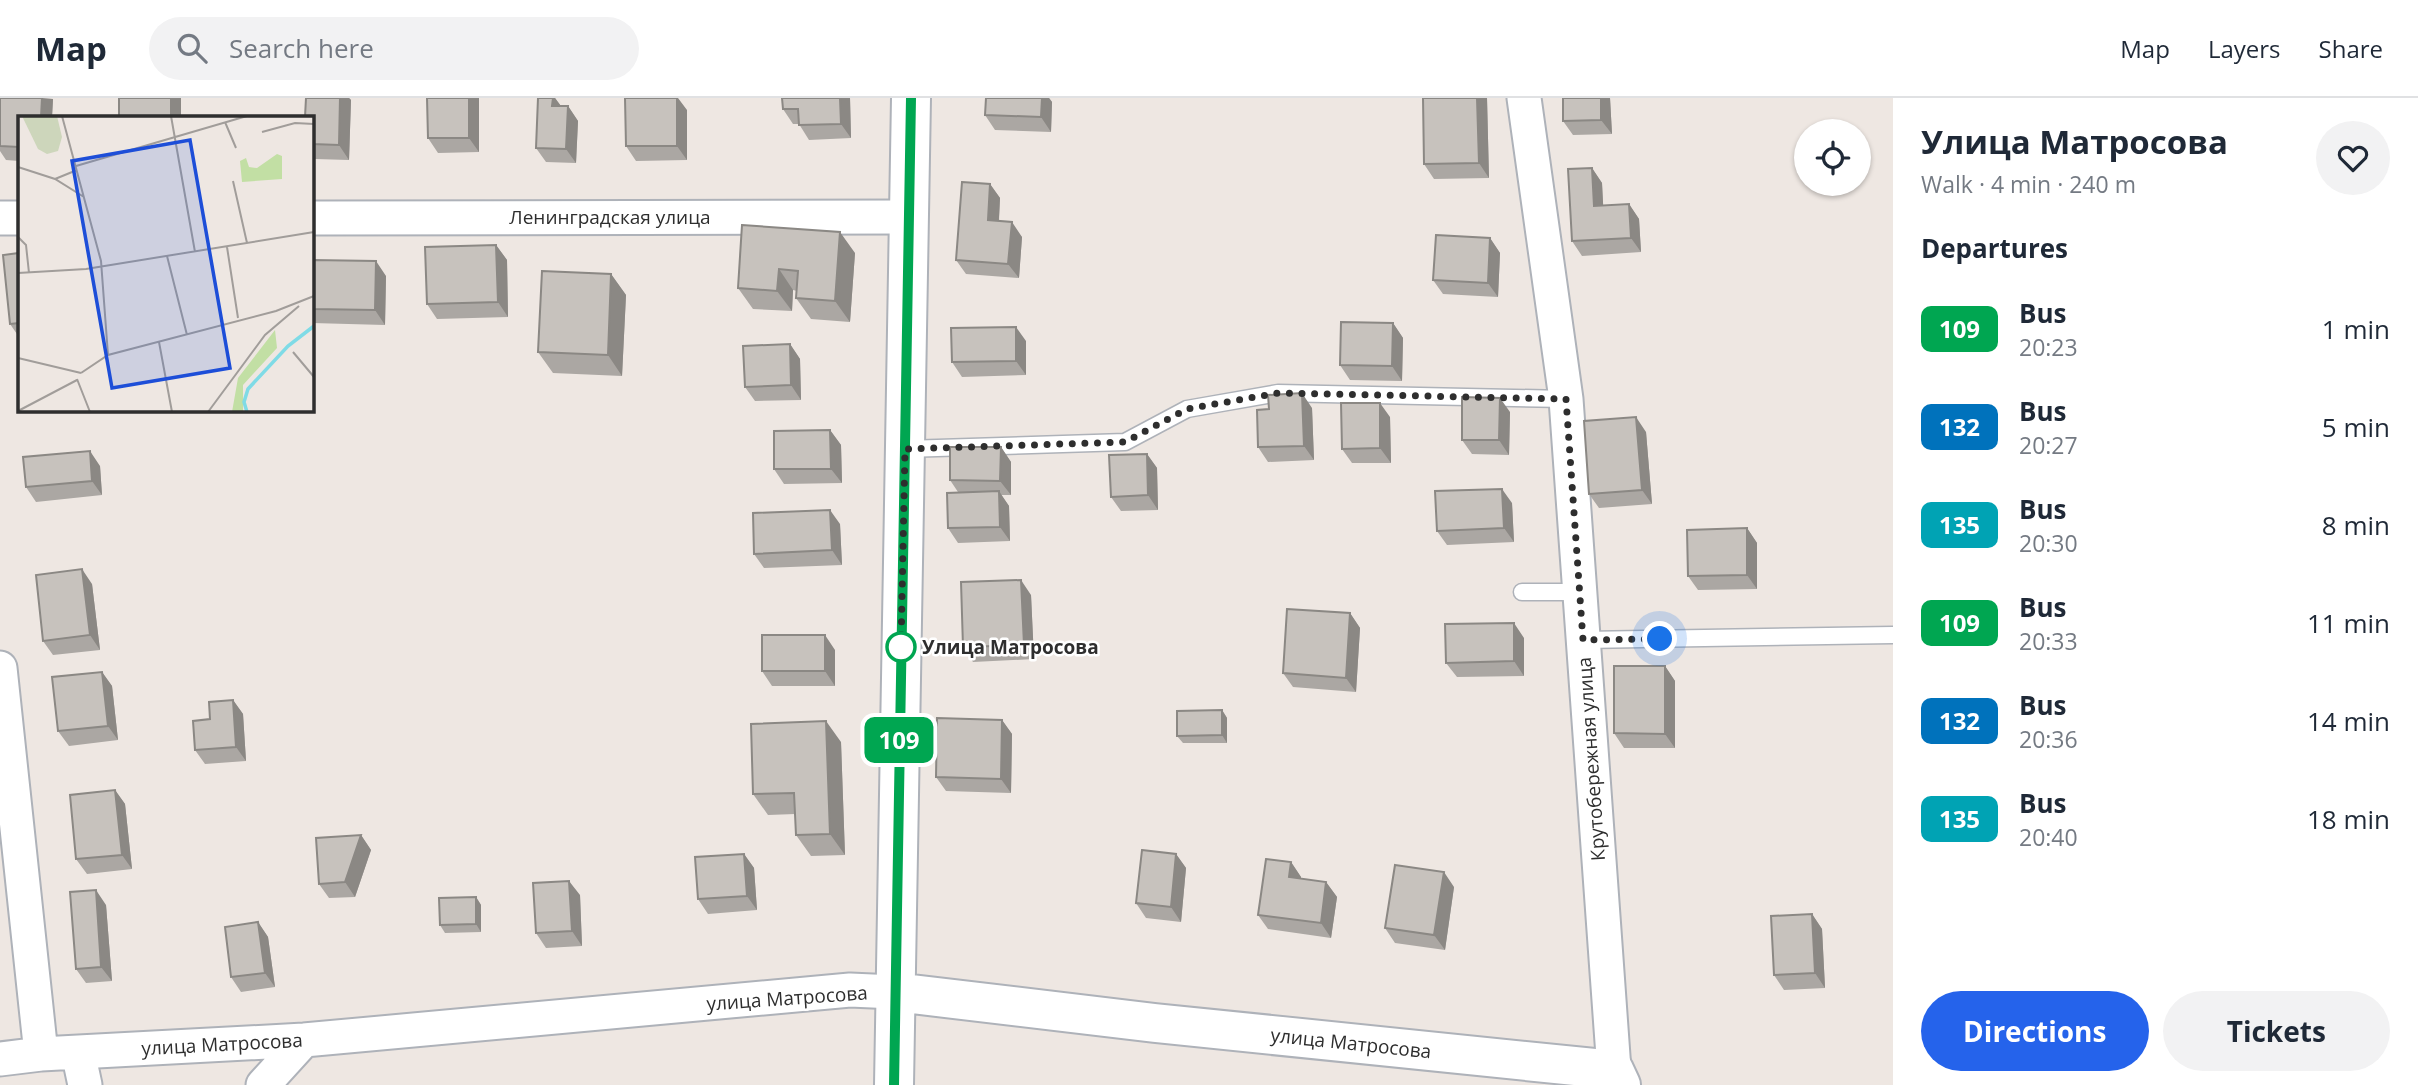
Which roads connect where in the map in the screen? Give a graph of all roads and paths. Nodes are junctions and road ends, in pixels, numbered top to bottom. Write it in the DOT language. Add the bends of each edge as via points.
graph roads {
  1 [pos="911,98"];
  2 [pos="1524,98"];
  3 [pos="0,218"];
  4 [pos="18,218"];
  5 [pos="313,218"];
  6 [pos="908,218"];
  7 [pos="1566,399"];
  8 [pos="905,449"];
  9 [pos="1522,592"];
  10 [pos="1580,592"];
  11 [pos="1893,635"];
  12 [pos="1583,640"];
  13 [pos="0,668"];
  14 [pos="895,992"];
  15 [pos="304,1040"];
  16 [pos="78,1052"];
  17 [pos="41,1054"];
  18 [pos="0,1059"];
  19 [pos="1618,1078"];
  20 [pos="85,1085"];
  21 [pos="263,1085"];
  22 [pos="894,1085"];
  1 -- 6 [label="street"];
  2 -- 7 [label="street, Крутобережная улица"];
  3 -- 4 [label="street"];
  5 -- 6 [label="street, Ленинградская улица"];
  6 -- 8 [label="street"];
  7 -- 8 [label="lane" via="1278,393 1187,409 1125,442"];
  7 -- 10 [label="street, Крутобережная улица"];
  8 -- 14 [label="street"];
  9 -- 10 [label="lane"];
  10 -- 12 [label="street, Крутобережная улица"];
  11 -- 12 [label="lane"];
  12 -- 19 [label="street, Крутобережная улица"];
  13 -- 17 [label="street"];
  14 -- 15 [label="street, улица Матросова" via="850,990"];
  14 -- 19 [label="street, улица Матросова"];
  14 -- 22 [label="street"];
  15 -- 16 [label="street, улица Матросова"];
  15 -- 21 [label="street"];
  16 -- 17 [label="street, улица Матросова"];
  16 -- 20 [label="street"];
  17 -- 18 [label="street, улица Матросова"];
}
